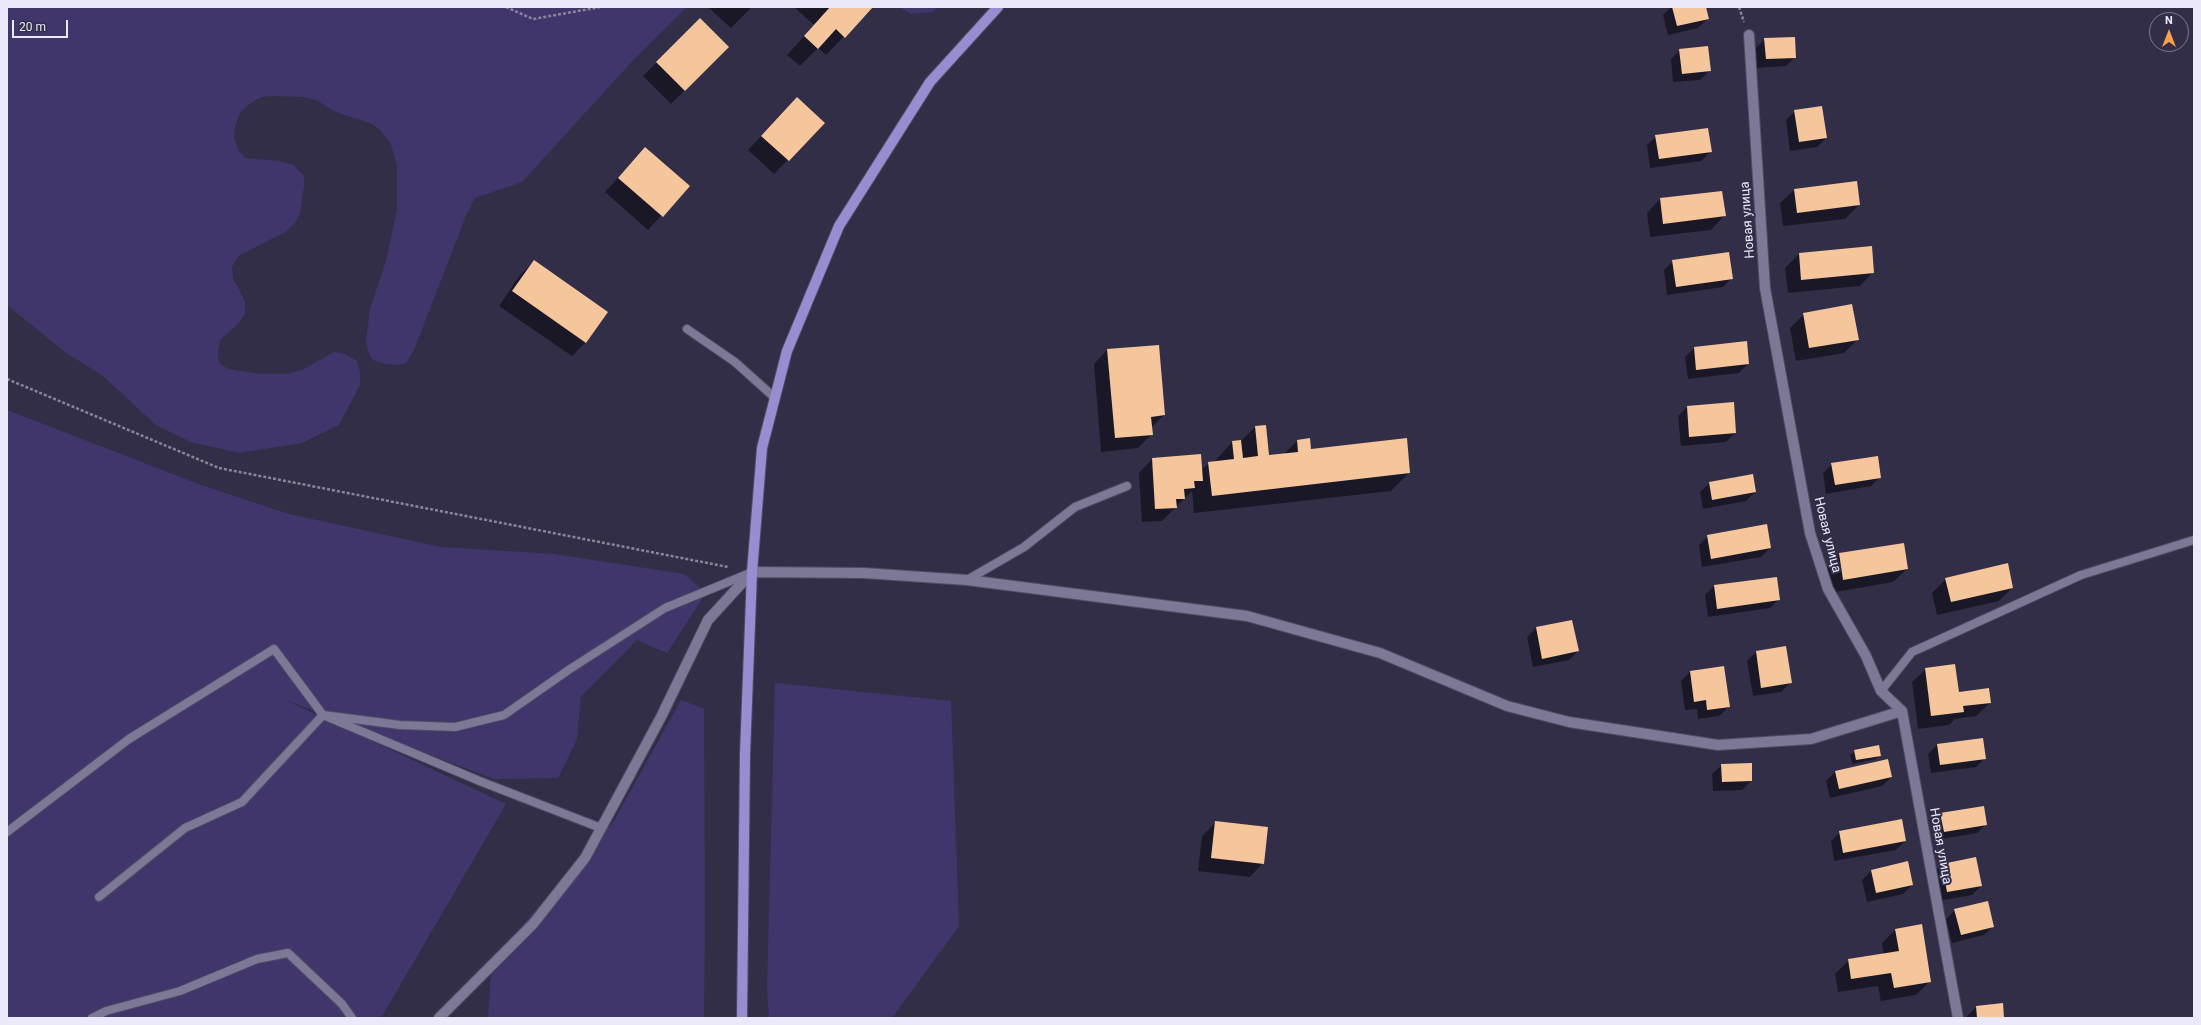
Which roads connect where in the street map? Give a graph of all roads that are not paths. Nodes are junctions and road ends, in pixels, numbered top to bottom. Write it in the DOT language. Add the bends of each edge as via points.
graph roads {
  1 [pos="998,7"];
  2 [pos="1749,35"];
  3 [pos="687,329"];
  4 [pos="775,398"];
  5 [pos="1127,486"];
  6 [pos="2194,540"];
  7 [pos="752,572"];
  8 [pos="966,580"];
  9 [pos="1881,691"];
  10 [pos="1902,711"];
  11 [pos="323,715"];
  12 [pos="601,828"];
  13 [pos="7,832"];
  14 [pos="98,897"];
  15 [pos="92,1018"];
  16 [pos="352,1018"];
  17 [pos="439,1018"];
  18 [pos="742,1018"];
  19 [pos="1958,1018"];
  1 -- 4 [label="main road" via="930,82 839,226 787,351"];
  2 -- 9 [label="street, Новая улица" via="1765,288 1810,533 1828,589 1866,656"];
  3 -- 4 [label="lane" via="735,362"];
  4 -- 7 [label="main road" via="762,448"];
  5 -- 8 [label="lane" via="1075,507 1024,547"];
  6 -- 9 [label="lane" via="2081,575 1912,652"];
  7 -- 8 [label="street" via="864,573"];
  7 -- 11 [label="lane" via="665,608 570,669 504,716 455,727 400,725"];
  7 -- 12 [label="street" via="708,620 661,717"];
  7 -- 18 [label="main road" via="745,754"];
  8 -- 10 [label="street" via="1247,616 1380,653 1507,706 1569,722 1718,745 1811,739"];
  9 -- 10 [label="street, Новая улица"];
  10 -- 19 [label="street, Новая улица"];
  11 -- 12 [label="lane" via="482,782"];
  11 -- 13 [label="lane" via="274,649 129,739"];
  11 -- 14 [label="lane" via="242,802 185,828"];
  12 -- 17 [label="street" via="585,858 533,924"];
  15 -- 16 [label="lane" via="106,1011 180,990 257,959 288,953 342,1004"];
}
